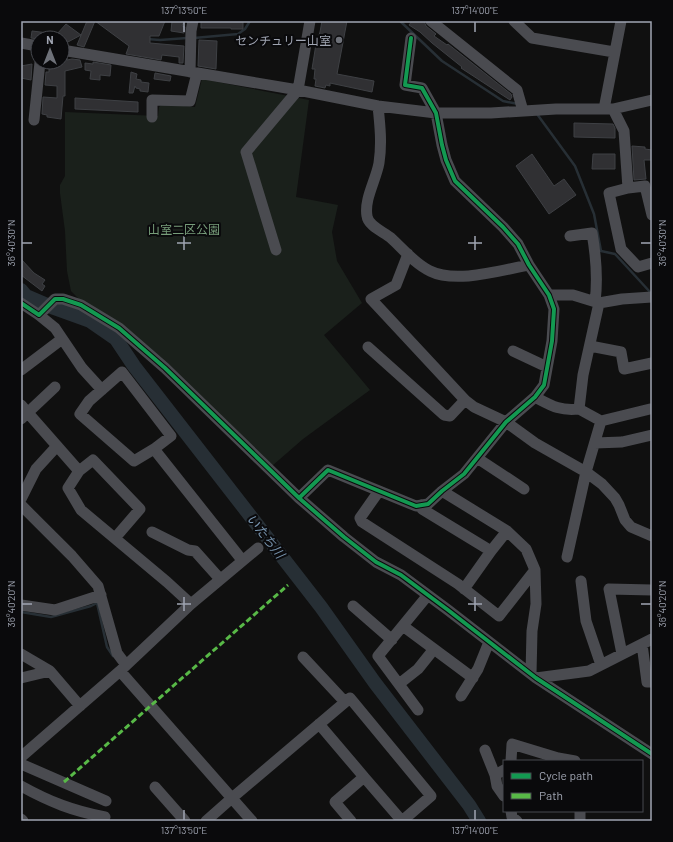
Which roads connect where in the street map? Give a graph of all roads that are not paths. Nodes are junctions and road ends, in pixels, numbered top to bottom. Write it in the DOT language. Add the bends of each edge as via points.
graph roads {
  1 [pos="193,21"];
  2 [pos="310,21"];
  3 [pos="432,21"];
  4 [pos="514,21"];
  5 [pos="621,21"];
  6 [pos="411,38"];
  7 [pos="70,51"];
  8 [pos="614,52"];
  9 [pos="39,70"];
  10 [pos="193,72"];
  11 [pos="298,90"];
  12 [pos="652,100"];
  13 [pos="378,106"];
  14 [pos="609,109"];
  15 [pos="523,111"];
  16 [pos="436,113"];
  17 [pos="152,117"];
  18 [pos="34,120"];
  19 [pos="628,188"];
  20 [pos="652,215"];
  21 [pos="570,236"];
  22 [pos="276,250"];
  23 [pos="408,254"];
  24 [pos="652,263"];
  25 [pos="529,265"];
  26 [pos="549,295"];
  27 [pos="652,297"];
  28 [pos="21,303"];
  29 [pos="597,303"];
  30 [pos="39,315"];
  31 [pos="64,342"];
  32 [pos="590,346"];
  33 [pos="368,347"];
  34 [pos="513,350"];
  35 [pos="652,363"];
  36 [pos="547,367"];
  37 [pos="21,370"];
  38 [pos="55,387"];
  39 [pos="102,390"];
  40 [pos="536,397"];
  41 [pos="465,400"];
  42 [pos="579,410"];
  43 [pos="650,410"];
  44 [pos="23,412"];
  45 [pos="601,421"];
  46 [pos="506,422"];
  47 [pos="652,435"];
  48 [pos="595,444"];
  49 [pos="57,446"];
  50 [pos="154,449"];
  51 [pos="477,458"];
  52 [pos="79,471"];
  53 [pos="586,472"];
  54 [pos="524,489"];
  55 [pos="379,491"];
  56 [pos="442,491"];
  57 [pos="299,498"];
  58 [pos="21,499"];
  59 [pos="21,505"];
  60 [pos="421,505"];
  61 [pos="507,531"];
  62 [pos="152,532"];
  63 [pos="652,536"];
  64 [pos="115,538"];
  65 [pos="258,548"];
  66 [pos="491,551"];
  67 [pos="567,557"];
  68 [pos="242,560"];
  69 [pos="535,570"];
  70 [pos="220,579"];
  71 [pos="582,581"];
  72 [pos="464,589"];
  73 [pos="652,590"];
  74 [pos="101,595"];
  75 [pos="428,595"];
  76 [pos="191,604"];
  77 [pos="21,605"];
  78 [pos="353,606"];
  79 [pos="403,626"];
  80 [pos="652,639"];
  81 [pos="392,640"];
  82 [pos="489,642"];
  83 [pos="642,644"];
  84 [pos="434,649"];
  85 [pos="21,654"];
  86 [pos="622,654"];
  87 [pos="303,657"];
  88 [pos="601,665"];
  89 [pos="123,668"];
  90 [pos="50,672"];
  91 [pos="534,676"];
  92 [pos="21,678"];
  93 [pos="473,678"];
  94 [pos="652,682"];
  95 [pos="399,684"];
  96 [pos="461,696"];
  97 [pos="345,702"];
  98 [pos="80,706"];
  99 [pos="418,710"];
  100 [pos="319,724"];
  101 [pos="485,750"];
  102 [pos="652,754"];
  103 [pos="21,757"];
  104 [pos="511,760"];
  105 [pos="570,760"];
  106 [pos="21,764"];
  107 [pos="500,772"];
  108 [pos="364,777"];
  109 [pos="21,786"];
  110 [pos="155,787"];
  111 [pos="503,795"];
  112 [pos="232,798"];
  113 [pos="106,801"];
  114 [pos="511,812"];
  115 [pos="105,817"];
  116 [pos="185,821"];
  117 [pos="206,821"];
  118 [pos="252,821"];
  119 [pos="351,821"];
  120 [pos="518,821"];
  1 -- 10 [label="street"];
  2 -- 11 [label="street"];
  3 -- 15 [label="street" via="517,90"];
  4 -- 8 [label="street" via="532,38"];
  5 -- 8 [label="street"];
  6 -- 16 [label="street" via="405,85 422,88"];
  7 -- 10 [label="street"];
  8 -- 14 [label="street"];
  9 -- 18 [label="street"];
  10 -- 11 [label="street"];
  10 -- 17 [label="street" via="190,101 152,100"];
  11 -- 13 [label="street"];
  11 -- 22 [label="street" via="246,152"];
  12 -- 14 [label="street"];
  13 -- 16 [label="street"];
  13 -- 23 [label="street" via="381,148 379,165 368,201 367,217 371,224"];
  14 -- 15 [label="street"];
  14 -- 19 [label="street" via="624,131"];
  15 -- 16 [label="street"];
  16 -- 25 [label="street" via="446,160 456,181 504,227 518,244"];
  19 -- 20 [label="street" via="645,186"];
  19 -- 24 [label="street" via="609,193 621,249 638,267"];
  21 -- 29 [label="street" via="592,233 596,253"];
  23 -- 25 [label="street" via="430,272 445,276 463,277"];
  23 -- 41 [label="street" via="396,285 371,299"];
  25 -- 26 [label="street"];
  26 -- 29 [label="street" via="573,295"];
  26 -- 36 [label="street" via="554,309"];
  27 -- 29 [label="street"];
  28 -- 30 [label="street"];
  29 -- 32 [label="street"];
  30 -- 31 [label="street" via="55,328"];
  30 -- 57 [label="street" via="55,299 63,299 81,305 125,333 165,368"];
  31 -- 37 [label="street"];
  31 -- 39 [label="street" via="82,368"];
  32 -- 35 [label="street" via="621,352 624,369"];
  32 -- 42 [label="street"];
  33 -- 41 [label="street" via="444,415 450,416"];
  34 -- 36 [label="street"];
  36 -- 40 [label="street" via="544,385"];
  38 -- 44 [label="street"];
  39 -- 50 [label="street" via="89,401 80,414 134,461"];
  39 -- 50 [label="street" via="122,372 171,436"];
  40 -- 42 [label="street" via="557,408"];
  40 -- 46 [label="street"];
  41 -- 46 [label="street"];
  42 -- 45 [label="street"];
  43 -- 45 [label="street"];
  44 -- 49 [label="street"];
  45 -- 48 [label="street"];
  46 -- 51 [label="street"];
  46 -- 53 [label="street" via="535,443"];
  47 -- 48 [label="street" via="622,442"];
  48 -- 53 [label="street"];
  49 -- 52 [label="street"];
  49 -- 58 [label="street" via="36,469"];
  50 -- 68 [label="street"];
  51 -- 54 [label="street"];
  51 -- 56 [label="street" via="464,474"];
  52 -- 64 [label="street" via="68,488 81,510"];
  52 -- 64 [label="street" via="93,460 140,509"];
  53 -- 63 [label="street" via="615,498 631,527"];
  53 -- 67 [label="street"];
  55 -- 57 [label="street" via="328,470"];
  55 -- 60 [label="street" via="416,506"];
  55 -- 72 [label="street" via="360,518 362,522"];
  56 -- 60 [label="street" via="428,504"];
  56 -- 61 [label="street"];
  57 -- 75 [label="street" via="376,562 401,575"];
  59 -- 74 [label="street" via="72,556 98,586"];
  60 -- 66 [label="street" via="422,509"];
  61 -- 66 [label="street"];
  61 -- 69 [label="street" via="526,549"];
  62 -- 70 [label="street" via="195,552"];
  64 -- 76 [label="street"];
  65 -- 68 [label="street"];
  66 -- 72 [label="street"];
  68 -- 70 [label="street"];
  69 -- 72 [label="street" via="499,616"];
  69 -- 91 [label="street" via="536,604 532,631"];
  70 -- 76 [label="street"];
  71 -- 88 [label="street" via="586,621"];
  73 -- 86 [label="street" via="610,589"];
  74 -- 77 [label="street" via="54,610"];
  74 -- 89 [label="street"];
  75 -- 79 [label="street"];
  75 -- 82 [label="street"];
  76 -- 89 [label="street"];
  78 -- 81 [label="street"];
  79 -- 81 [label="street"];
  79 -- 84 [label="street"];
  80 -- 83 [label="street"];
  81 -- 95 [label="street" via="378,656"];
  82 -- 91 [label="street"];
  82 -- 93 [label="street"];
  83 -- 86 [label="street"];
  83 -- 94 [label="street" via="647,682"];
  84 -- 93 [label="street"];
  84 -- 95 [label="street" via="418,669"];
  85 -- 90 [label="street"];
  86 -- 88 [label="street"];
  87 -- 97 [label="street"];
  88 -- 91 [label="street" via="589,671"];
  89 -- 98 [label="street"];
  89 -- 112 [label="street"];
  90 -- 92 [label="street"];
  90 -- 98 [label="street"];
  91 -- 102 [label="street"];
  93 -- 96 [label="street"];
  95 -- 99 [label="street"];
  97 -- 100 [label="street"];
  97 -- 108 [label="street" via="350,698 431,796 402,821"];
  98 -- 103 [label="street"];
  100 -- 108 [label="street"];
  100 -- 112 [label="street"];
  101 -- 107 [label="street"];
  104 -- 105 [label="street" via="512,744"];
  106 -- 113 [label="street"];
  107 -- 111 [label="street" via="497,786"];
  108 -- 119 [label="street" via="335,802"];
  109 -- 115 [label="street" via="45,799 81,813"];
  110 -- 116 [label="street"];
  112 -- 117 [label="street"];
  112 -- 118 [label="street"];
  114 -- 120 [label="street" via="512,817"];
}
